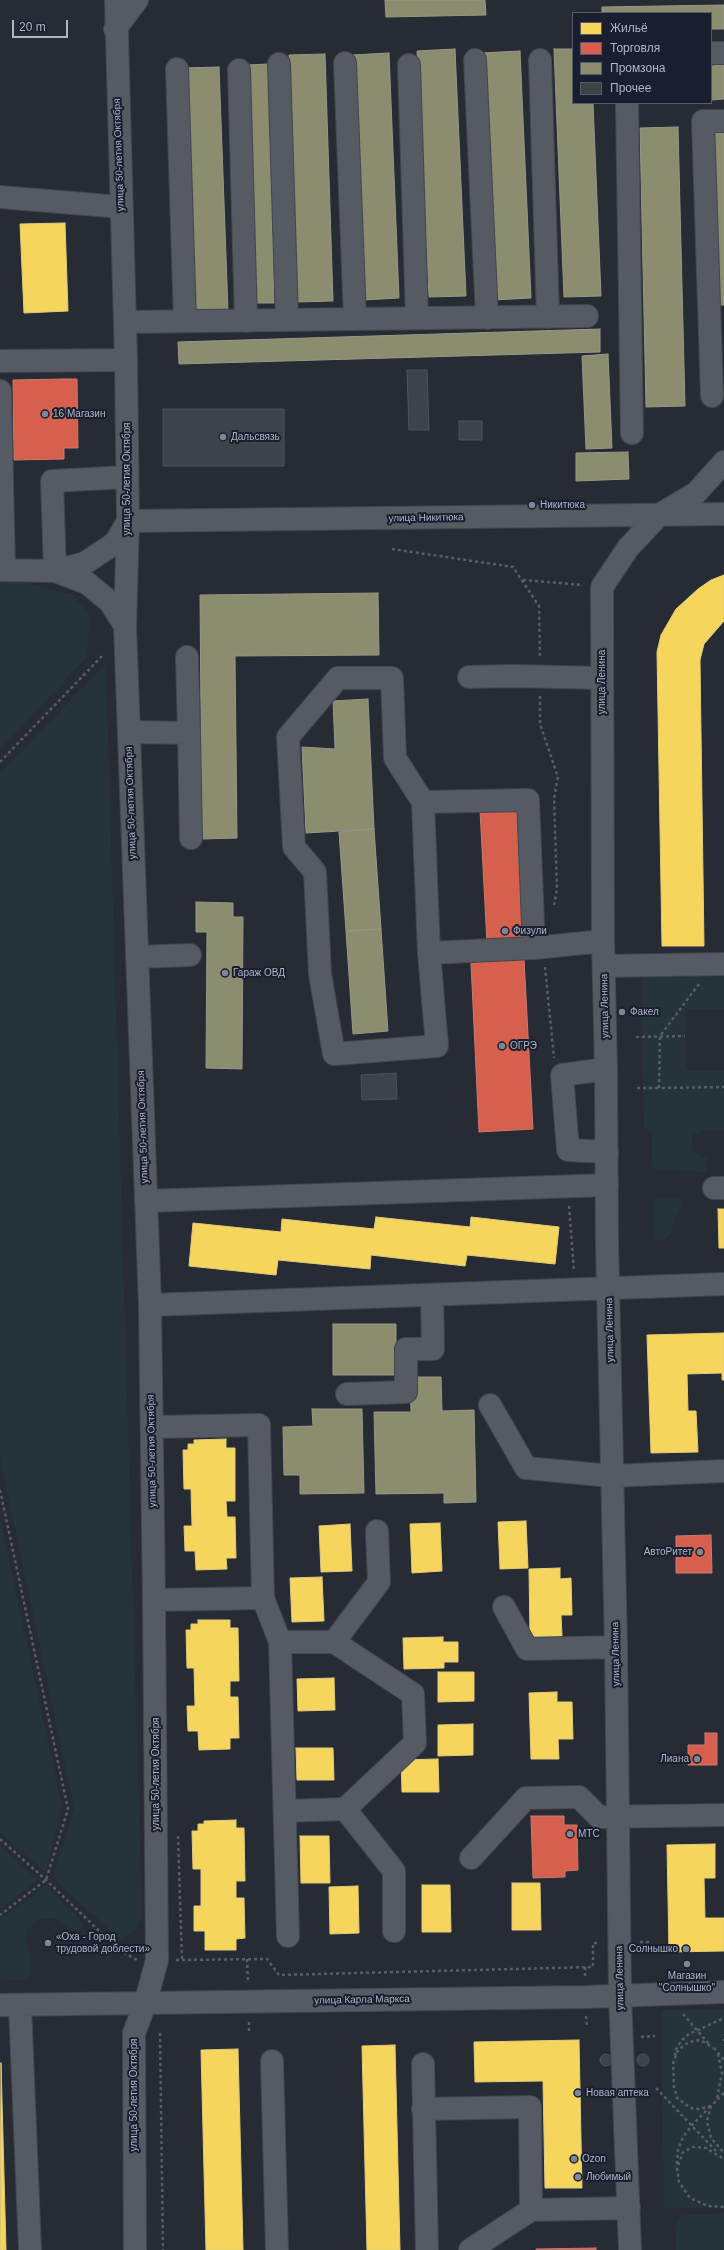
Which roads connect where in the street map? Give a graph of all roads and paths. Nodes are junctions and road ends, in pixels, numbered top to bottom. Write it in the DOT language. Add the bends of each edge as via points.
graph roads {
  1 [pos="116,0"];
  2 [pos="137,0"];
  3 [pos="115,29"];
  4 [pos="712,53"];
  5 [pos="724,53"];
  6 [pos="475,60"];
  7 [pos="540,60"];
  8 [pos="345,63"];
  9 [pos="279,64"];
  10 [pos="409,65"];
  11 [pos="177,69"];
  12 [pos="239,70"];
  13 [pos="627,104"];
  14 [pos="724,121"];
  15 [pos="0,197"];
  16 [pos="121,207"];
  17 [pos="587,316"];
  18 [pos="548,317"];
  19 [pos="417,318"];
  20 [pos="487,318"];
  21 [pos="355,319"];
  22 [pos="287,320"];
  23 [pos="185,321"];
  24 [pos="246,321"];
  25 [pos="125,322"];
  26 [pos="126,360"];
  27 [pos="0,362"];
  28 [pos="0,391"];
  29 [pos="712,396"];
  30 [pos="632,433"];
  31 [pos="724,462"];
  32 [pos="127,477"];
  33 [pos="724,514"];
  34 [pos="659,515"];
  35 [pos="128,522"];
  36 [pos="2,570"];
  37 [pos="54,571"];
  38 [pos="522,580"];
  39 [pos="602,587"];
  40 [pos="125,626"];
  41 [pos="103,655"];
  42 [pos="187,657"];
  43 [pos="469,677"];
  44 [pos="602,678"];
  45 [pos="129,732"];
  46 [pos="189,733"];
  47 [pos="0,762"];
  48 [pos="423,802"];
  49 [pos="190,838"];
  50 [pos="603,941"];
  51 [pos="534,948"];
  52 [pos="428,953"];
  53 [pos="190,955"];
  54 [pos="137,957"];
  55 [pos="719,964"];
  56 [pos="604,966"];
  57 [pos="660,1036"];
  58 [pos="686,1036"];
  59 [pos="636,1037"];
  60 [pos="606,1069"];
  61 [pos="724,1087"];
  62 [pos="636,1088"];
  63 [pos="659,1088"];
  64 [pos="607,1152"];
  65 [pos="606,1184"];
  66 [pos="146,1201"];
  67 [pos="724,1284"];
  68 [pos="609,1288"];
  69 [pos="432,1295"];
  70 [pos="150,1305"];
  71 [pos="347,1394"];
  72 [pos="490,1406"];
  73 [pos="152,1427"];
  74 [pos="724,1471"];
  75 [pos="612,1476"];
  76 [pos="0,1490"];
  77 [pos="377,1531"];
  78 [pos="262,1598"];
  79 [pos="154,1600"];
  80 [pos="504,1607"];
  81 [pos="280,1642"];
  82 [pos="334,1642"];
  83 [pos="616,1647"];
  84 [pos="345,1809"];
  85 [pos="285,1811"];
  86 [pos="724,1815"];
  87 [pos="618,1818"];
  88 [pos="0,1839"];
  89 [pos="471,1858"];
  90 [pos="46,1880"];
  91 [pos="0,1915"];
  92 [pos="394,1931"];
  93 [pos="288,1936"];
  94 [pos="620,1942"];
  95 [pos="652,1942"];
  96 [pos="157,1960"];
  97 [pos="724,1992"];
  98 [pos="620,1995"];
  99 [pos="145,2004"];
  100 [pos="10,2005"];
  101 [pos="678,2009"];
  102 [pos="724,2018"];
  103 [pos="696,2030"];
  104 [pos="160,2033"];
  105 [pos="713,2048"];
  106 [pos="718,2053"];
  107 [pos="724,2060"];
  108 [pos="272,2061"];
  109 [pos="423,2064"];
  110 [pos="673,2064"];
  111 [pos="656,2088"];
  112 [pos="724,2093"];
  113 [pos="716,2100"];
  114 [pos="711,2106"];
  115 [pos="423,2109"];
  116 [pos="692,2124"];
  117 [pos="724,2153"];
  118 [pos="723,2159"];
  119 [pos="677,2168"];
  120 [pos="724,2207"];
  121 [pos="629,2208"];
  122 [pos="531,2210"];
  123 [pos="30,2250"];
  124 [pos="135,2250"];
  125 [pos="163,2250"];
  126 [pos="277,2250"];
  127 [pos="427,2250"];
  128 [pos="470,2250"];
  129 [pos="630,2250"];
  1 -- 3 [label="street, улица 50-летия Октября"];
  2 -- 3 [label="street"];
  3 -- 16 [label="street, улица 50-летия Октября"];
  4 -- 5 [label="street"];
  6 -- 20 [label="street"];
  7 -- 18 [label="street"];
  8 -- 21 [label="street"];
  9 -- 22 [label="street"];
  10 -- 19 [label="street"];
  11 -- 23 [label="street"];
  12 -- 24 [label="street"];
  13 -- 30 [label="street"];
  14 -- 29 [label="street" via="703,121"];
  15 -- 16 [label="street"];
  16 -- 25 [label="street, улица 50-летия Октября"];
  17 -- 18 [label="street"];
  18 -- 20 [label="street"];
  19 -- 20 [label="street"];
  19 -- 21 [label="street"];
  21 -- 22 [label="street"];
  22 -- 24 [label="street"];
  23 -- 24 [label="street"];
  23 -- 25 [label="street"];
  25 -- 26 [label="street, улица 50-летия Октября"];
  26 -- 27 [label="street"];
  26 -- 32 [label="street, улица 50-летия Октября"];
  28 -- 36 [label="street"];
  31 -- 34 [label="street" via="696,493"];
  32 -- 35 [label="street, улица 50-летия Октября"];
  32 -- 37 [label="street" via="52,481"];
  33 -- 34 [label="street, улица Никитюка"];
  34 -- 35 [label="street, улица Никитюка"];
  34 -- 39 [label="street" via="628,548"];
  35 -- 37 [label="street" via="115,543 85,563"];
  35 -- 40 [label="street, улица 50-летия Октября"];
  36 -- 37 [label="street"];
  37 -- 40 [label="street" via="87,583 110,602"];
  38 -- 39 [label="path"];
  39 -- 44 [label="street, улица Ленина"];
  40 -- 45 [label="street, улица 50-летия Октября"];
  41 -- 47 [label="path"];
  42 -- 46 [label="street"];
  43 -- 44 [label="street"];
  44 -- 50 [label="street, улица Ленина"];
  45 -- 46 [label="street"];
  45 -- 54 [label="street, улица 50-летия Октября"];
  46 -- 49 [label="street"];
  48 -- 51 [label="street" via="528,800"];
  48 -- 52 [label="street"];
  48 -- 52 [label="street" via="395,758 392,678 338,678 288,737 294,847 315,872 320,974 334,1054 437,1046"];
  50 -- 51 [label="street"];
  50 -- 56 [label="street, улица Ленина"];
  51 -- 52 [label="street"];
  53 -- 54 [label="street"];
  54 -- 66 [label="street, улица 50-летия Октября"];
  55 -- 56 [label="street"];
  55 -- 57 [label="path"];
  56 -- 60 [label="street, улица Ленина"];
  57 -- 58 [label="path"];
  57 -- 59 [label="path"];
  57 -- 63 [label="path"];
  60 -- 64 [label="street, улица Ленина"];
  60 -- 64 [label="street" via="562,1075 568,1150"];
  61 -- 63 [label="path"];
  62 -- 63 [label="path"];
  64 -- 65 [label="street, улица Ленина"];
  65 -- 66 [label="street"];
  65 -- 68 [label="street, улица Ленина"];
  66 -- 70 [label="street, улица 50-летия Октября"];
  67 -- 68 [label="street"];
  68 -- 69 [label="street"];
  68 -- 75 [label="street, улица Ленина"];
  69 -- 70 [label="street"];
  69 -- 71 [label="street" via="433,1349 406,1348 406,1392"];
  70 -- 73 [label="street, улица 50-летия Октября"];
  72 -- 75 [label="street" via="526,1468"];
  73 -- 78 [label="street" via="259,1425"];
  73 -- 79 [label="street, улица 50-летия Октября"];
  74 -- 75 [label="street"];
  75 -- 83 [label="street, улица Ленина"];
  76 -- 90 [label="path" via="68,1809"];
  77 -- 82 [label="street" via="379,1582"];
  78 -- 79 [label="street"];
  78 -- 81 [label="street"];
  79 -- 96 [label="street, улица 50-летия Октября"];
  80 -- 83 [label="street" via="527,1649"];
  81 -- 82 [label="street"];
  81 -- 85 [label="street"];
  82 -- 84 [label="street" via="413,1694 416,1743"];
  83 -- 87 [label="street, улица Ленина"];
  84 -- 85 [label="street"];
  84 -- 92 [label="street" via="394,1871"];
  85 -- 93 [label="street"];
  86 -- 87 [label="street"];
  87 -- 89 [label="street" via="599,1817 579,1798 526,1798"];
  87 -- 94 [label="street, улица Ленина"];
  88 -- 90 [label="path"];
  90 -- 91 [label="path"];
  90 -- 96 [label="path" via="118,1949 135,1960"];
  94 -- 95 [label="path"];
  94 -- 96 [label="path" via="593,1943 593,1967 279,1975 267,1959"];
  94 -- 98 [label="street, улица Ленина"];
  96 -- 99 [label="street, улица 50-летия Октября"];
  97 -- 98 [label="street, улица Карла Маркса"];
  98 -- 99 [label="street, улица Карла Маркса"];
  98 -- 121 [label="street, улица Ленина"];
  99 -- 100 [label="street, улица Карла Маркса"];
  99 -- 124 [label="street, улица 50-летия Октября" via="134,2033"];
  100 -- 123 [label="street"];
  101 -- 103 [label="path"];
  102 -- 103 [label="path"];
  103 -- 105 [label="path"];
  103 -- 110 [label="path" via="682,2040 676,2049"];
  104 -- 125 [label="path"];
  105 -- 106 [label="path"];
  105 -- 110 [label="path" via="704,2042 690,2042 677,2052"];
  106 -- 107 [label="path"];
  106 -- 113 [label="path" via="722,2073"];
  108 -- 126 [label="street"];
  109 -- 115 [label="street"];
  110 -- 114 [label="path" via="677,2098 685,2106 695,2109"];
  111 -- 116 [label="path"];
  112 -- 113 [label="path"];
  113 -- 114 [label="path"];
  114 -- 116 [label="path"];
  114 -- 117 [label="path" via="707,2116 709,2134 715,2145"];
  115 -- 122 [label="street" via="530,2107"];
  115 -- 127 [label="street"];
  116 -- 118 [label="path"];
  116 -- 119 [label="path" via="678,2150"];
  118 -- 119 [label="path" via="706,2148 693,2147 683,2152"];
  119 -- 120 [label="path" via="679,2182 690,2198 708,2206"];
  121 -- 122 [label="street"];
  121 -- 129 [label="street, улица Ленина"];
  122 -- 128 [label="street"];
}
